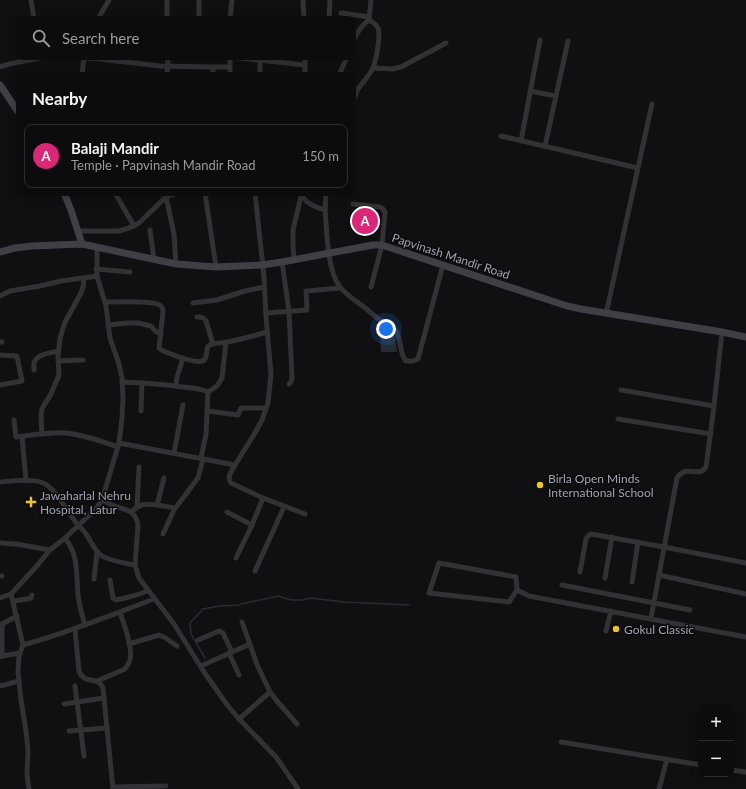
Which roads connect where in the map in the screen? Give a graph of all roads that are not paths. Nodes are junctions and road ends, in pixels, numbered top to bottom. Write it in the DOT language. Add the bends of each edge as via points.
graph roads {
  1 [pos="31,0"];
  2 [pos="109,0"];
  3 [pos="167,0"];
  4 [pos="199,0"];
  5 [pos="232,0"];
  6 [pos="303,0"];
  7 [pos="330,0"];
  8 [pos="371,0"];
  9 [pos="341,13"];
  10 [pos="34,16"];
  11 [pos="100,16"];
  12 [pos="167,16"];
  13 [pos="199,16"];
  14 [pos="230,16"];
  15 [pos="304,16"];
  16 [pos="329,16"];
  17 [pos="369,18"];
  18 [pos="356,36"];
  19 [pos="540,40"];
  20 [pos="568,42"];
  21 [pos="446,43"];
  22 [pos="26,60"];
  23 [pos="84,60"];
  24 [pos="112,60"];
  25 [pos="168,60"];
  26 [pos="230,60"];
  27 [pos="252,60"];
  28 [pos="305,60"];
  29 [pos="346,60"];
  30 [pos="260,61"];
  31 [pos="305,65"];
  32 [pos="168,66"];
  33 [pos="0,67"];
  34 [pos="213,67"];
  35 [pos="230,67"];
  36 [pos="373,68"];
  37 [pos="82,72"];
  38 [pos="167,72"];
  39 [pos="213,72"];
  40 [pos="230,72"];
  41 [pos="260,72"];
  42 [pos="306,72"];
  43 [pos="340,72"];
  44 [pos="0,85"];
  45 [pos="356,89"];
  46 [pos="530,91"];
  47 [pos="556,96"];
  48 [pos="652,104"];
  49 [pos="16,109"];
  50 [pos="501,136"];
  51 [pos="521,141"];
  52 [pos="545,146"];
  53 [pos="638,168"];
  54 [pos="65,196"];
  55 [pos="117,196"];
  56 [pos="166,196"];
  57 [pos="167,196"];
  58 [pos="204,196"];
  59 [pos="255,196"];
  60 [pos="301,196"];
  61 [pos="302,196"];
  62 [pos="326,196"];
  63 [pos="353,204"];
  64 [pos="325,210"];
  65 [pos="134,226"];
  66 [pos="150,230"];
  67 [pos="78,231"];
  68 [pos="82,244"];
  69 [pos="382,245"];
  70 [pos="97,247"];
  71 [pos="0,252"];
  72 [pos="329,253"];
  73 [pos="154,259"];
  74 [pos="294,260"];
  75 [pos="282,262"];
  76 [pos="176,264"];
  77 [pos="262,265"];
  78 [pos="443,265"];
  79 [pos="216,267"];
  80 [pos="96,269"];
  81 [pos="130,272"];
  82 [pos="97,276"];
  83 [pos="84,278"];
  84 [pos="264,287"];
  85 [pos="371,287"];
  86 [pos="340,288"];
  87 [pos="0,296"];
  88 [pos="105,302"];
  89 [pos="193,303"];
  90 [pos="289,311"];
  91 [pos="266,313"];
  92 [pos="606,314"];
  93 [pos="197,317"];
  94 [pos="108,325"];
  95 [pos="267,332"];
  96 [pos="722,332"];
  97 [pos="161,334"];
  98 [pos="746,337"];
  99 [pos="226,342"];
  100 [pos="213,344"];
  101 [pos="58,352"];
  102 [pos="0,355"];
  103 [pos="183,358"];
  104 [pos="83,360"];
  105 [pos="58,361"];
  106 [pos="34,370"];
  107 [pos="122,382"];
  108 [pos="142,383"];
  109 [pos="289,384"];
  110 [pos="0,385"];
  111 [pos="176,386"];
  112 [pos="621,390"];
  113 [pos="208,392"];
  114 [pos="183,405"];
  115 [pos="714,406"];
  116 [pos="266,408"];
  117 [pos="141,411"];
  118 [pos="207,411"];
  119 [pos="618,419"];
  120 [pos="14,420"];
  121 [pos="42,434"];
  122 [pos="711,434"];
  123 [pos="22,436"];
  124 [pos="119,445"];
  125 [pos="174,453"];
  126 [pos="202,458"];
  127 [pos="235,465"];
  128 [pos="139,467"];
  129 [pos="164,478"];
  130 [pos="26,481"];
  131 [pos="0,482"];
  132 [pos="263,498"];
  133 [pos="102,500"];
  134 [pos="157,505"];
  135 [pos="137,507"];
  136 [pos="284,507"];
  137 [pos="175,508"];
  138 [pos="131,512"];
  139 [pos="228,512"];
  140 [pos="305,514"];
  141 [pos="78,525"];
  142 [pos="252,525"];
  143 [pos="162,534"];
  144 [pos="65,538"];
  145 [pos="612,538"];
  146 [pos="638,542"];
  147 [pos="0,543"];
  148 [pos="664,547"];
  149 [pos="50,550"];
  150 [pos="98,552"];
  151 [pos="236,558"];
  152 [pos="746,563"];
  153 [pos="135,565"];
  154 [pos="255,571"];
  155 [pos="580,572"];
  156 [pos="659,575"];
  157 [pos="94,578"];
  158 [pos="605,578"];
  159 [pos="110,580"];
  160 [pos="632,582"];
  161 [pos="562,586"];
  162 [pos="148,590"];
  163 [pos="518,590"];
  164 [pos="12,594"];
  165 [pos="746,594"];
  166 [pos="32,595"];
  167 [pos="0,598"];
  168 [pos="154,599"];
  169 [pos="13,601"];
  170 [pos="654,603"];
  171 [pos="611,610"];
  172 [pos="690,610"];
  173 [pos="120,612"];
  174 [pos="17,616"];
  175 [pos="651,618"];
  176 [pos="242,622"];
  177 [pos="85,625"];
  178 [pos="75,630"];
  179 [pos="606,631"];
  180 [pos="746,636"];
  181 [pos="198,640"];
  182 [pos="129,644"];
  183 [pos="250,644"];
  184 [pos="24,645"];
  185 [pos="177,646"];
  186 [pos="20,653"];
  187 [pos="231,653"];
  188 [pos="1,656"];
  189 [pos="201,666"];
  190 [pos="239,675"];
  191 [pos="19,681"];
  192 [pos="97,681"];
  193 [pos="0,686"];
  194 [pos="75,686"];
  195 [pos="270,692"];
  196 [pos="104,698"];
  197 [pos="77,702"];
  198 [pos="64,704"];
  199 [pos="239,720"];
  200 [pos="297,724"];
  201 [pos="107,728"];
  202 [pos="81,730"];
  203 [pos="69,732"];
  204 [pos="562,742"];
  205 [pos="84,756"];
  206 [pos="667,759"];
  207 [pos="698,764"];
  208 [pos="734,770"];
  209 [pos="746,772"];
  210 [pos="166,786"];
  211 [pos="113,788"];
  212 [pos="29,789"];
  213 [pos="298,789"];
  214 [pos="659,789"];
  1 -- 10 [label="street"];
  2 -- 11 [label="street"];
  3 -- 12 [label="street"];
  4 -- 13 [label="street"];
  5 -- 14 [label="street"];
  6 -- 15 [label="street"];
  7 -- 16 [label="street"];
  8 -- 17 [label="street"];
  9 -- 17 [label="street"];
  17 -- 18 [label="street"];
  17 -- 36 [label="street" via="378,27 379,32"];
  19 -- 46 [label="street"];
  20 -- 47 [label="street"];
  21 -- 36 [label="street" via="401,67"];
  22 -- 33 [label="street"];
  23 -- 37 [label="street"];
  24 -- 32 [label="street"];
  25 -- 32 [label="street"];
  26 -- 35 [label="street"];
  27 -- 30 [label="street"];
  28 -- 31 [label="street"];
  29 -- 43 [label="street"];
  30 -- 31 [label="street"];
  30 -- 41 [label="street"];
  31 -- 42 [label="street"];
  32 -- 34 [label="street"];
  32 -- 38 [label="street"];
  34 -- 35 [label="street"];
  34 -- 39 [label="street"];
  35 -- 40 [label="street"];
  36 -- 45 [label="street"];
  44 -- 49 [label="street"];
  46 -- 47 [label="street"];
  46 -- 51 [label="street"];
  47 -- 52 [label="street"];
  48 -- 53 [label="street"];
  50 -- 51 [label="street"];
  51 -- 52 [label="street"];
  52 -- 53 [label="street"];
  53 -- 92 [label="street"];
  54 -- 67 [label="street"];
  55 -- 65 [label="street"];
  56 -- 65 [label="street"];
  57 -- 76 [label="street"];
  58 -- 79 [label="street"];
  59 -- 77 [label="street"];
  60 -- 74 [label="street" via="295,220"];
  61 -- 64 [label="street" via="313,206"];
  62 -- 64 [label="street"];
  63 -- 69 [label="street" via="383,209 385,215"];
  64 -- 72 [label="street"];
  65 -- 67 [label="street" via="119,231"];
  66 -- 73 [label="street"];
  67 -- 68 [label="street"];
  68 -- 70 [label="street, Papvinash Mandir Road"];
  68 -- 71 [label="street, Papvinash Mandir Road" via="32,246"];
  69 -- 72 [label="street, Papvinash Mandir Road"];
  69 -- 78 [label="street, Papvinash Mandir Road"];
  69 -- 85 [label="street"];
  70 -- 73 [label="street, Papvinash Mandir Road"];
  70 -- 80 [label="street"];
  72 -- 74 [label="street, Papvinash Mandir Road"];
  72 -- 86 [label="street" via="333,275"];
  73 -- 76 [label="street, Papvinash Mandir Road"];
  74 -- 75 [label="street, Papvinash Mandir Road"];
  75 -- 77 [label="street, Papvinash Mandir Road"];
  75 -- 90 [label="street"];
  76 -- 79 [label="street, Papvinash Mandir Road"];
  77 -- 79 [label="street, Papvinash Mandir Road"];
  77 -- 84 [label="street"];
  78 -- 86 [label="street" via="418,359 413,361 406,361 403,357 398,335 390,324 379,319"];
  78 -- 92 [label="street, Papvinash Mandir Road" via="567,306"];
  80 -- 81 [label="street"];
  80 -- 82 [label="street"];
  82 -- 83 [label="street"];
  82 -- 88 [label="street"];
  83 -- 87 [label="street" via="10,291"];
  83 -- 101 [label="street" via="81,294 65,322"];
  84 -- 89 [label="street" via="217,300"];
  84 -- 91 [label="street"];
  86 -- 90 [label="street" via="306,291 307,310"];
  88 -- 94 [label="street"];
  88 -- 97 [label="street" via="143,302 162,306"];
  90 -- 91 [label="street"];
  90 -- 109 [label="street" via="292,378"];
  91 -- 95 [label="street"];
  92 -- 96 [label="street, Papvinash Mandir Road"];
  93 -- 100 [label="street" via="205,318"];
  94 -- 97 [label="street" via="138,323 151,326"];
  94 -- 107 [label="street"];
  95 -- 99 [label="street"];
  95 -- 116 [label="street" via="272,374"];
  96 -- 98 [label="street, Papvinash Mandir Road"];
  96 -- 115 [label="street"];
  97 -- 103 [label="street" via="159,348"];
  99 -- 100 [label="street"];
  99 -- 113 [label="street" via="222,378 217,386"];
  100 -- 103 [label="street" via="209,345 203,361"];
  101 -- 105 [label="street"];
  101 -- 106 [label="street" via="36,358"];
  102 -- 110 [label="street" via="17,356 22,381"];
  103 -- 111 [label="street"];
  104 -- 105 [label="street"];
  105 -- 121 [label="street" via="59,375 42,409"];
  107 -- 108 [label="street"];
  107 -- 124 [label="street"];
  108 -- 111 [label="street"];
  108 -- 117 [label="street"];
  111 -- 113 [label="street"];
  112 -- 115 [label="street"];
  113 -- 118 [label="street"];
  114 -- 125 [label="street"];
  115 -- 122 [label="street"];
  116 -- 118 [label="street" via="241,408 238,415"];
  116 -- 127 [label="street" via="255,433"];
  118 -- 126 [label="street"];
  119 -- 122 [label="street"];
  120 -- 123 [label="street" via="16,437"];
  121 -- 123 [label="street"];
  121 -- 124 [label="street" via="66,433"];
  122 -- 148 [label="street" via="704,470 682,472 677,478"];
  123 -- 130 [label="street"];
  124 -- 125 [label="street"];
  124 -- 133 [label="street"];
  125 -- 126 [label="street"];
  126 -- 127 [label="street"];
  126 -- 137 [label="street" via="198,478"];
  127 -- 132 [label="street" via="228,479 231,483"];
  128 -- 135 [label="street"];
  129 -- 134 [label="street"];
  130 -- 131 [label="street"];
  130 -- 141 [label="street" via="34,480 48,485"];
  132 -- 136 [label="street"];
  132 -- 142 [label="street"];
  133 -- 138 [label="street"];
  133 -- 141 [label="street"];
  134 -- 135 [label="street" via="144,504"];
  134 -- 137 [label="street"];
  135 -- 138 [label="street"];
  136 -- 140 [label="street"];
  136 -- 154 [label="street"];
  137 -- 143 [label="street"];
  138 -- 153 [label="street" via="138,525"];
  139 -- 142 [label="street"];
  141 -- 144 [label="street"];
  141 -- 150 [label="street"];
  142 -- 151 [label="street"];
  144 -- 149 [label="street"];
  144 -- 177 [label="street" via="74,552 79,605"];
  145 -- 146 [label="street"];
  145 -- 155 [label="street" via="591,534 587,537"];
  145 -- 158 [label="street"];
  146 -- 148 [label="street"];
  146 -- 160 [label="street"];
  147 -- 149 [label="street"];
  148 -- 152 [label="street"];
  148 -- 156 [label="street"];
  149 -- 164 [label="street"];
  150 -- 153 [label="street" via="107,558"];
  150 -- 157 [label="street"];
  153 -- 162 [label="street" via="139,578"];
  156 -- 165 [label="street"];
  156 -- 170 [label="street"];
  159 -- 162 [label="street" via="113,598 116,600"];
  161 -- 170 [label="street"];
  162 -- 168 [label="street"];
  163 -- 163 [label="street" via="509,602 429,593 439,563 516,577"];
  163 -- 171 [label="street" via="529,596"];
  164 -- 167 [label="street"];
  164 -- 169 [label="street"];
  166 -- 169 [label="street" via="31,598"];
  168 -- 173 [label="street"];
  168 -- 189 [label="street" via="174,624"];
  169 -- 174 [label="street"];
  170 -- 172 [label="street"];
  170 -- 175 [label="street"];
  171 -- 175 [label="street"];
  171 -- 179 [label="street"];
  173 -- 177 [label="street"];
  173 -- 182 [label="street"];
  174 -- 184 [label="street"];
  174 -- 188 [label="street" via="2,624"];
  175 -- 180 [label="street"];
  176 -- 183 [label="street"];
  177 -- 178 [label="street"];
  178 -- 184 [label="street"];
  178 -- 192 [label="street" via="81,676 87,680"];
  181 -- 187 [label="street" via="222,632"];
  182 -- 185 [label="street" via="159,635"];
  182 -- 192 [label="street" via="130,660 125,669"];
  183 -- 187 [label="street"];
  183 -- 195 [label="street"];
  184 -- 186 [label="street"];
  186 -- 188 [label="street"];
  186 -- 191 [label="street"];
  187 -- 189 [label="street"];
  187 -- 190 [label="street"];
  189 -- 199 [label="street"];
  191 -- 193 [label="street"];
  191 -- 212 [label="street" via="28,750"];
  192 -- 196 [label="street" via="102,685"];
  194 -- 197 [label="street"];
  195 -- 199 [label="street"];
  195 -- 200 [label="street"];
  196 -- 197 [label="street"];
  196 -- 201 [label="street"];
  197 -- 198 [label="street"];
  197 -- 202 [label="street"];
  199 -- 213 [label="street" via="276,757"];
  201 -- 202 [label="street"];
  201 -- 211 [label="street"];
  202 -- 203 [label="street"];
  202 -- 205 [label="street"];
  204 -- 206 [label="street"];
  206 -- 207 [label="street"];
  206 -- 214 [label="street"];
  208 -- 209 [label="street"];
  210 -- 211 [label="street"];
}
